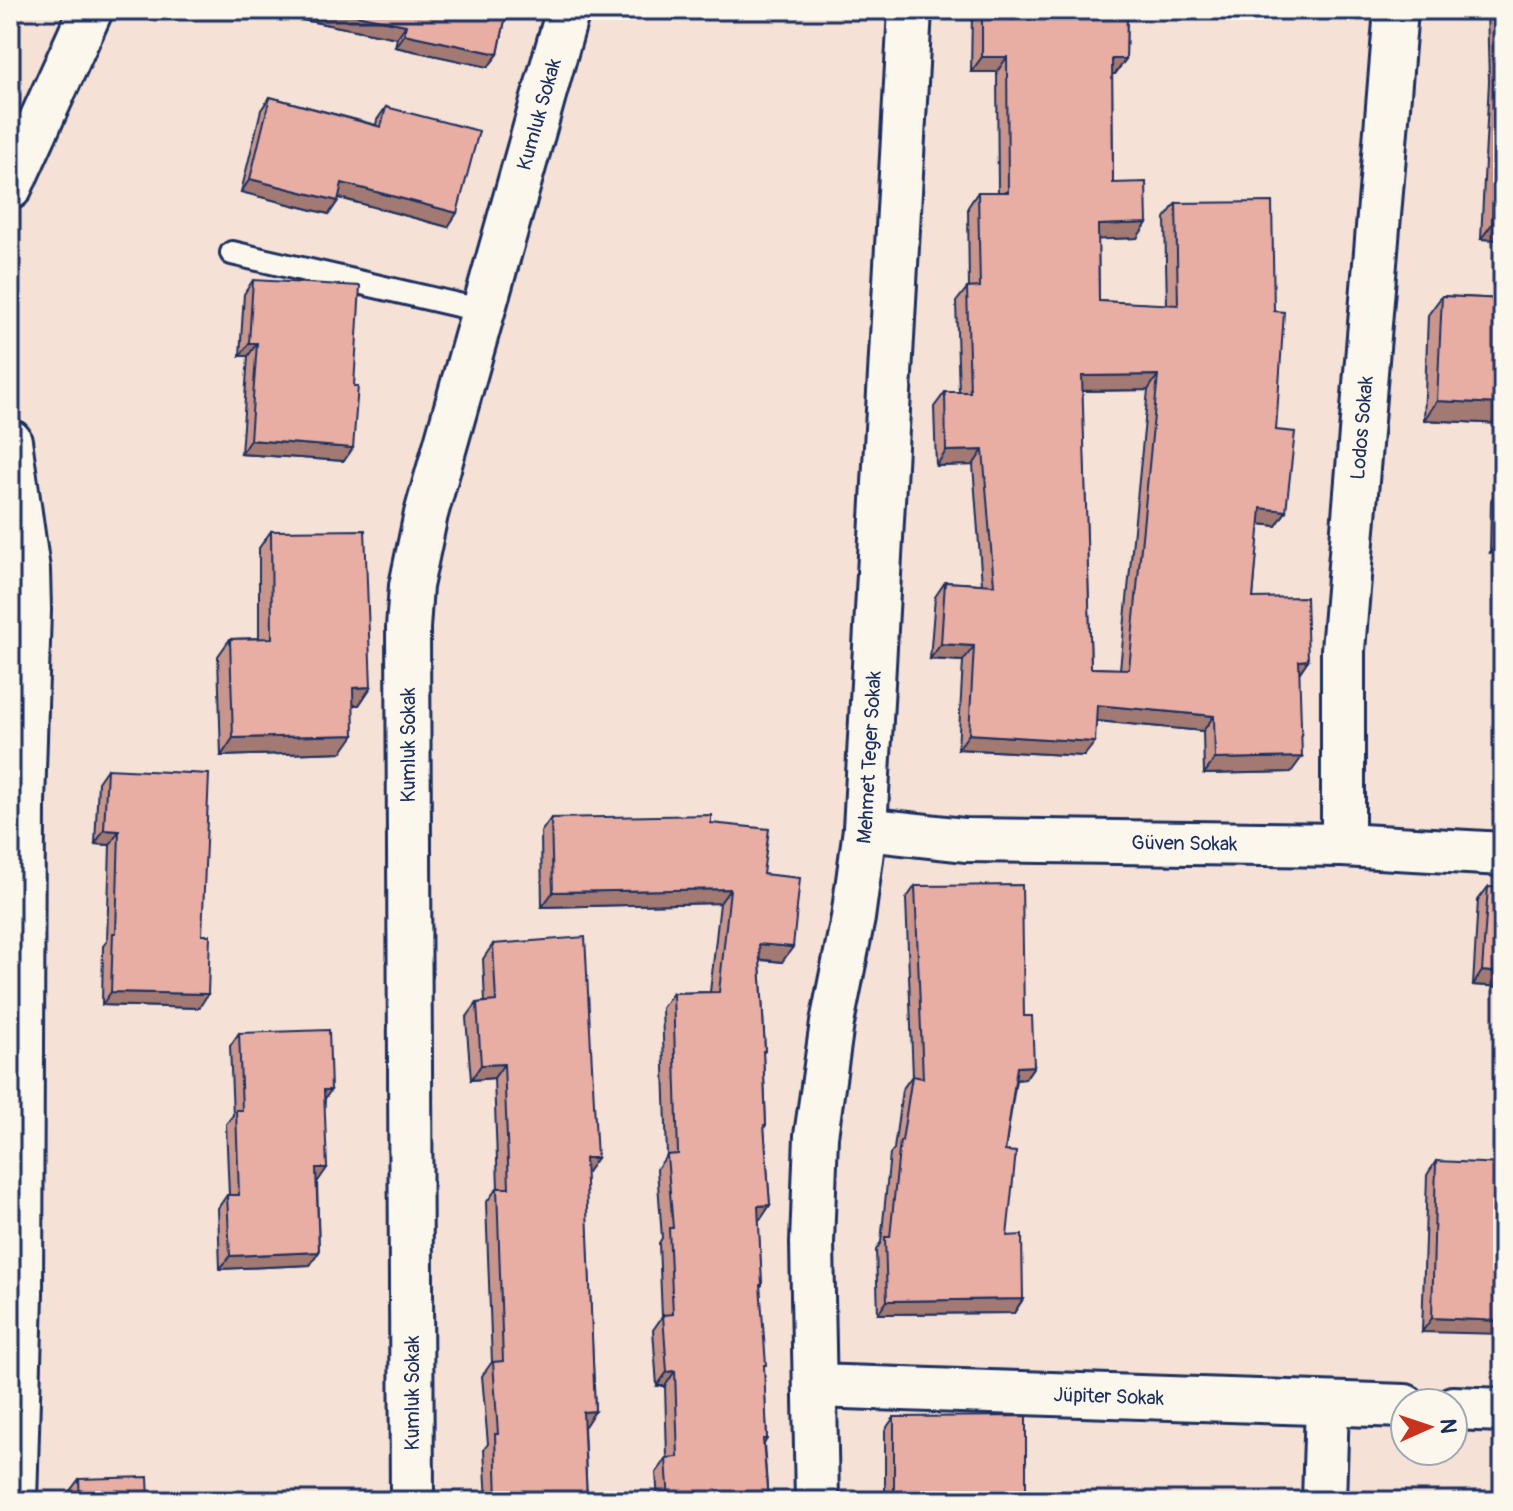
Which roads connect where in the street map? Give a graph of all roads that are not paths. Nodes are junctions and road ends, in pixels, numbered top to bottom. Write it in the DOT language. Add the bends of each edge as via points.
graph roads {
  1 [pos="91,10"];
  2 [pos="568,10"];
  3 [pos="910,10"];
  4 [pos="1396,10"];
  5 [pos="10,188"];
  6 [pos="232,253"];
  7 [pos="484,311"];
  8 [pos="10,441"];
  9 [pos="865,829"];
  10 [pos="1343,845"];
  11 [pos="1503,854"];
  12 [pos="815,1386"];
  13 [pos="1327,1404"];
  14 [pos="1389,1406"];
  15 [pos="1469,1409"];
  16 [pos="1503,1410"];
  17 [pos="15,1501"];
  18 [pos="412,1501"];
  19 [pos="817,1501"];
  20 [pos="1324,1501"];
  1 -- 5 [label="street"];
  2 -- 7 [label="street, Kumluk Sokak"];
  3 -- 9 [label="street, Mehmet Teger Sokak"];
  4 -- 10 [label="street, Lodos Sokak" via="1343,650"];
  6 -- 7 [label="lane"];
  7 -- 18 [label="street, Kumluk Sokak" via="419,542 408,628"];
  8 -- 17 [label="street" via="29,610"];
  9 -- 10 [label="street, Güven Sokak" via="965,840"];
  9 -- 12 [label="street, Mehmet Teger Sokak" via="816,1136"];
  10 -- 11 [label="street, Güven Sokak"];
  12 -- 13 [label="street, Jüpiter Sokak"];
  12 -- 19 [label="street, Mehmet Teger Sokak"];
  13 -- 14 [label="street, Jüpiter Sokak"];
  13 -- 20 [label="street"];
  15 -- 16 [label="street"];
}
